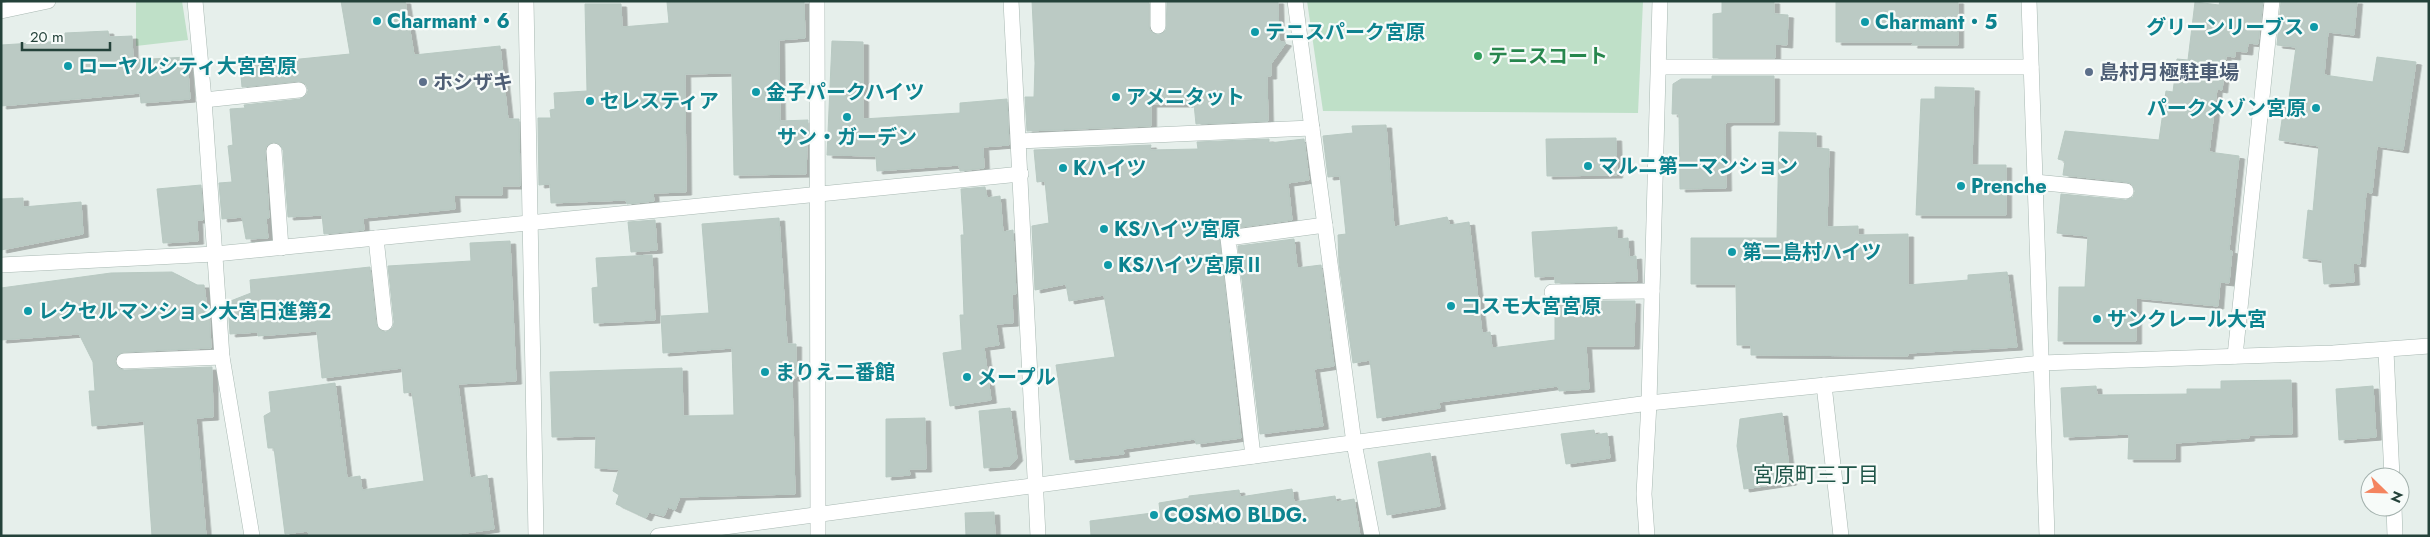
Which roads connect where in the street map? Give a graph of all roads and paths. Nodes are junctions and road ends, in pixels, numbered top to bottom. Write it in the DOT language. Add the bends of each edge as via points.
graph roads {
  1 [pos="48,1"];
  2 [pos="195,1"];
  3 [pos="526,1"];
  4 [pos="817,1"];
  5 [pos="1011,1"];
  6 [pos="1158,1"];
  7 [pos="1295,1"];
  8 [pos="1660,1"];
  9 [pos="2030,1"];
  10 [pos="2272,1"];
  11 [pos="1,11"];
  12 [pos="1158,26"];
  13 [pos="1659,67"];
  14 [pos="2031,67"];
  15 [pos="298,90"];
  16 [pos="204,100"];
  17 [pos="1312,128"];
  18 [pos="1019,141"];
  19 [pos="274,151"];
  20 [pos="1021,174"];
  21 [pos="2034,182"];
  22 [pos="2126,191"];
  23 [pos="817,196"];
  24 [pos="532,222"];
  25 [pos="1325,225"];
  26 [pos="376,238"];
  27 [pos="281,248"];
  28 [pos="215,254"];
  29 [pos="1,265"];
  30 [pos="1652,291"];
  31 [pos="1552,292"];
  32 [pos="385,323"];
  33 [pos="2429,346"];
  34 [pos="2386,351"];
  35 [pos="2235,356"];
  36 [pos="222,357"];
  37 [pos="124,361"];
  38 [pos="2041,363"];
  39 [pos="1824,385"];
  40 [pos="1649,403"];
  41 [pos="1354,443"];
  42 [pos="1253,456"];
  43 [pos="2392,467"];
  44 [pos="1036,484"];
  45 [pos="818,516"];
  46 [pos="2394,517"];
  47 [pos="252,536"];
  48 [pos="536,536"];
  49 [pos="658,536"];
  50 [pos="818,536"];
  51 [pos="1038,536"];
  52 [pos="1372,536"];
  53 [pos="1647,536"];
  54 [pos="1841,536"];
  55 [pos="2046,536"];
  56 [pos="2395,536"];
  1 -- 11 [label="street"];
  2 -- 16 [label="street"];
  3 -- 24 [label="street"];
  4 -- 23 [label="street"];
  5 -- 18 [label="street"];
  6 -- 12 [label="street"];
  7 -- 17 [label="street"];
  8 -- 13 [label="street"];
  9 -- 14 [label="street"];
  10 -- 35 [label="street"];
  13 -- 14 [label="street"];
  13 -- 30 [label="street"];
  14 -- 21 [label="street"];
  15 -- 16 [label="street"];
  16 -- 28 [label="street"];
  17 -- 18 [label="street"];
  17 -- 25 [label="street"];
  18 -- 20 [label="street"];
  19 -- 27 [label="street"];
  20 -- 23 [label="street"];
  20 -- 44 [label="street"];
  21 -- 22 [label="street"];
  21 -- 38 [label="street"];
  23 -- 24 [label="street"];
  23 -- 45 [label="street"];
  24 -- 26 [label="street"];
  24 -- 48 [label="street"];
  25 -- 41 [label="street"];
  25 -- 42 [label="street" via="1228,238"];
  26 -- 27 [label="street"];
  26 -- 32 [label="street"];
  27 -- 28 [label="street"];
  28 -- 29 [label="street"];
  28 -- 36 [label="street"];
  30 -- 31 [label="street"];
  30 -- 40 [label="street"];
  33 -- 34 [label="street"];
  34 -- 35 [label="street"];
  34 -- 43 [label="street"];
  35 -- 38 [label="street"];
  36 -- 37 [label="street"];
  36 -- 47 [label="street"];
  38 -- 39 [label="street"];
  38 -- 55 [label="street"];
  39 -- 40 [label="street"];
  39 -- 54 [label="street"];
  40 -- 41 [label="street"];
  40 -- 53 [label="street" via="1644,494"];
  41 -- 42 [label="street"];
  41 -- 52 [label="street"];
  42 -- 44 [label="street"];
  44 -- 45 [label="street"];
  44 -- 51 [label="street"];
  45 -- 49 [label="street"];
  45 -- 50 [label="street"];
  46 -- 56 [label="street"];
}
